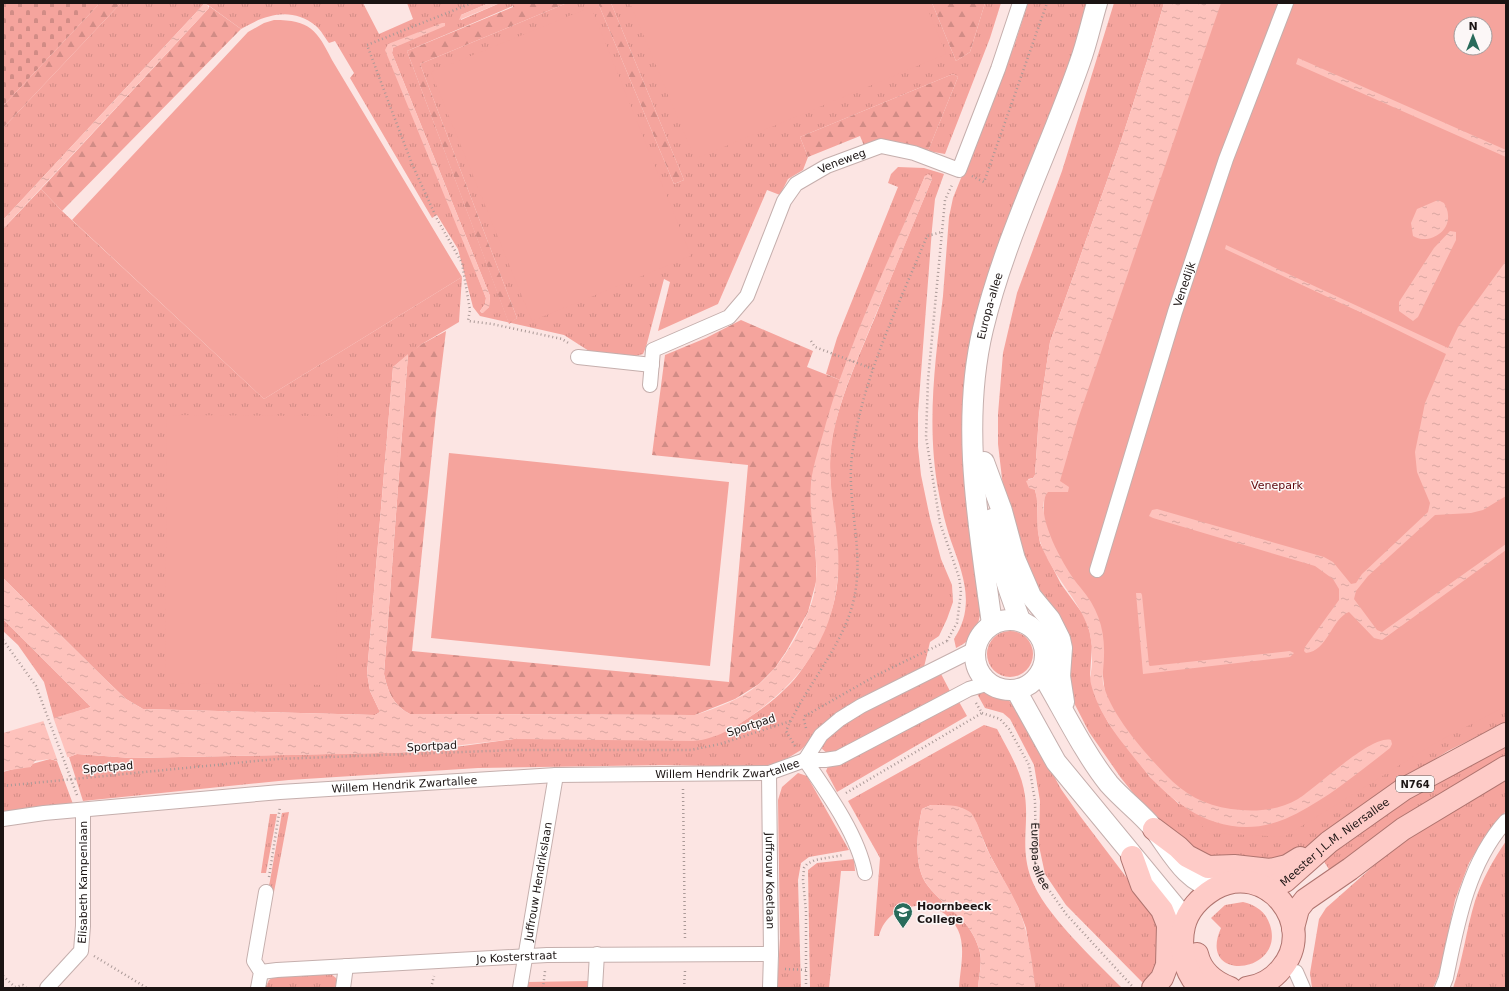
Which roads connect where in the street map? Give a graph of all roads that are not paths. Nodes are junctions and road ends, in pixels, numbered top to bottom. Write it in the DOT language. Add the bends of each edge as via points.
graph roads {
  1 [pos="1020,3"];
  2 [pos="1097,3"];
  3 [pos="1107,3"];
  4 [pos="1286,3"];
  5 [pos="578,357"];
  6 [pos="652,365"];
  7 [pos="650,386"];
  8 [pos="984,462"];
  9 [pos="1096,570"];
  10 [pos="1020,620"];
  11 [pos="992,624"];
  12 [pos="975,648"];
  13 [pos="1042,672"];
  14 [pos="989,684"];
  15 [pos="1016,690"];
  16 [pos="1067,716"];
  17 [pos="1506,734"];
  18 [pos="805,760"];
  19 [pos="1506,766"];
  20 [pos="769,773"];
  21 [pos="556,775"];
  22 [pos="83,810"];
  23 [pos="3,819"];
  24 [pos="1506,821"];
  25 [pos="1154,829"];
  26 [pos="1328,842"];
  27 [pos="1132,856"];
  28 [pos="865,873"];
  29 [pos="1216,888"];
  30 [pos="1267,889"];
  31 [pos="266,892"];
  32 [pos="1188,917"];
  33 [pos="1300,931"];
  34 [pos="597,954"];
  35 [pos="771,954"];
  36 [pos="525,957"];
  37 [pos="1184,961"];
  38 [pos="346,966"];
  39 [pos="261,972"];
  40 [pos="1296,972"];
  41 [pos="1215,987"];
  42 [pos="47,988"];
  43 [pos="258,988"];
  44 [pos="343,988"];
  45 [pos="520,988"];
  46 [pos="595,988"];
  47 [pos="770,988"];
  48 [pos="1153,988"];
  49 [pos="1169,988"];
  50 [pos="1247,988"];
  51 [pos="1282,988"];
  52 [pos="1442,988"];
  1 -- 6 [label="street, Veneweg" via="998,69 958,170 914,154 881,146 827,166 796,184 784,201 747,296 738,308 729,317 653,350"];
  2 -- 11 [label="main road, Europa-allee" via="1081,61 1006,253 980,344 972,436"];
  3 -- 8 [label="main road, Europa-allee" via="1089,64 1017,253 994,333 984,404"];
  4 -- 9 [label="street, Venedijk" via="1226,159 1174,312"];
  5 -- 6 [label="street"];
  6 -- 7 [label="street, Veneweg"];
  8 -- 10 [label="main road, Europa-allee" via="995,545"];
  8 -- 16 [label="main road" via="1002,511 1015,559 1031,596 1050,619 1060,639 1060,676"];
  10 -- 11 [label="main road" via="1010,619"];
  10 -- 13 [label="main road" via="1034,629 1044,642 1046,657"];
  11 -- 12 [label="main road" via="981,635"];
  12 -- 14 [label="main road" via="976,664"];
  12 -- 18 [label="street, Willem Hendrik Zwartallee" via="840,719 821,735"];
  13 -- 15 [label="main road" via="1026,687"];
  13 -- 16 [label="main road"];
  14 -- 15 [label="main road" via="997,688"];
  14 -- 18 [label="street, Willem Hendrik Zwartallee" via="969,689 838,758"];
  15 -- 27 [label="main road" via="1056,762"];
  16 -- 25 [label="main road" via="1109,784"];
  17 -- 26 [label="main road, Meester J.L.M. Niersallee / N764" via="1404,789"];
  18 -- 20 [label="street, Willem Hendrik Zwartallee"];
  18 -- 28 [label="street, Willem Hendrik Zwartallee" via="833,800 859,852"];
  19 -- 33 [label="main road, N764" via="1403,829 1350,869"];
  20 -- 21 [label="street, Willem Hendrik Zwartallee"];
  20 -- 35 [label="street, Juffrouw Koetlaan"];
  21 -- 22 [label="street, Willem Hendrik Zwartallee" via="280,792"];
  21 -- 36 [label="street, Juffrouw Hendrikslaan"];
  22 -- 23 [label="street, Willem Hendrik Zwartallee"];
  22 -- 42 [label="street, Elisabeth Kampenlaan" via="81,951"];
  24 -- 52 [label="street" via="1495,833 1483,855 1463,904"];
  25 -- 26 [label="main road, N764" via="1198,863 1213,868 1234,866 1275,870 1287,866"];
  25 -- 29 [label="main road" via="1170,854 1191,875 1206,886"];
  26 -- 30 [label="main road, Meester J.L.M. Niersallee / N764" via="1285,881"];
  27 -- 32 [label="main road" via="1182,915"];
  27 -- 48 [label="main road" via="1142,885 1162,910 1168,925 1167,965 1162,978"];
  29 -- 30 [label="main road, N764" via="1242,881"];
  29 -- 32 [label="main road, N764" via="1203,897"];
  30 -- 33 [label="main road, N764" via="1285,905"];
  31 -- 39 [label="street" via="254,961"];
  32 -- 37 [label="main road" via="1182,944"];
  32 -- 41 [label="main road" via="1199,922 1196,940 1198,957"];
  33 -- 40 [label="main road, N764" via="1305,953"];
  34 -- 35 [label="street, Jo Kosterstraat"];
  34 -- 36 [label="street, Jo Kosterstraat"];
  34 -- 46 [label="street"];
  35 -- 47 [label="street, Juffrouw Koetlaan"];
  36 -- 38 [label="street, Jo Kosterstraat"];
  36 -- 45 [label="street, Juffrouw Hendrikslaan"];
  37 -- 41 [label="main road" via="1189,975"];
  37 -- 49 [label="main road"];
  38 -- 39 [label="street, Jo Kosterstraat"];
  38 -- 44 [label="street"];
  39 -- 43 [label="street"];
  40 -- 50 [label="main road, N764" via="1284,966 1270,980"];
  40 -- 51 [label="main road, N764"];
}
